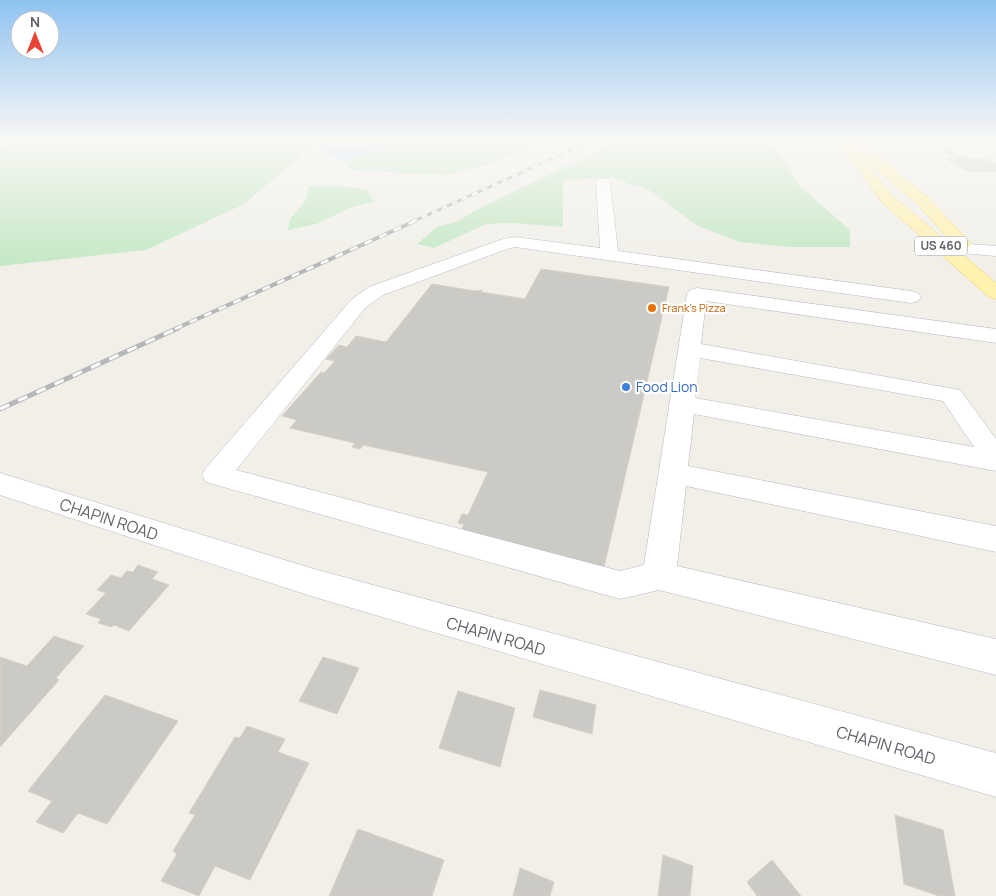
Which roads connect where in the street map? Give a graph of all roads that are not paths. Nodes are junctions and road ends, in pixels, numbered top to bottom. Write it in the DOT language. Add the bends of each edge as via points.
graph roads {
  1 [pos="603,182"];
  2 [pos="874,182"];
  3 [pos="900,182"];
  4 [pos="967,250"];
  5 [pos="996,251"];
  6 [pos="609,255"];
  7 [pos="996,280"];
  8 [pos="699,281"];
  9 [pos="996,293"];
  10 [pos="911,297"];
  11 [pos="996,336"];
  12 [pos="689,349"];
  13 [pos="682,404"];
  14 [pos="996,460"];
  15 [pos="672,473"];
  16 [pos="0,484"];
  17 [pos="996,539"];
  18 [pos="658,576"];
  19 [pos="996,657"];
  20 [pos="996,775"];
  1 -- 6 [label="street"];
  2 -- 9 [label="main road, US 460" via="886,198"];
  3 -- 4 [label="main road, US 460" via="922,200"];
  4 -- 5 [label="street"];
  4 -- 7 [label="main road, US 460"];
  6 -- 8 [label="street"];
  6 -- 18 [label="street" via="515,242 376,291 358,304 216,475 620,585"];
  8 -- 10 [label="street"];
  8 -- 11 [label="street"];
  8 -- 12 [label="street"];
  12 -- 13 [label="street"];
  12 -- 14 [label="street" via="951,395"];
  13 -- 14 [label="street"];
  13 -- 15 [label="street"];
  15 -- 17 [label="street"];
  15 -- 18 [label="street"];
  16 -- 20 [label="street, CHAPIN ROAD" via="323,586"];
  18 -- 19 [label="street"];
}
